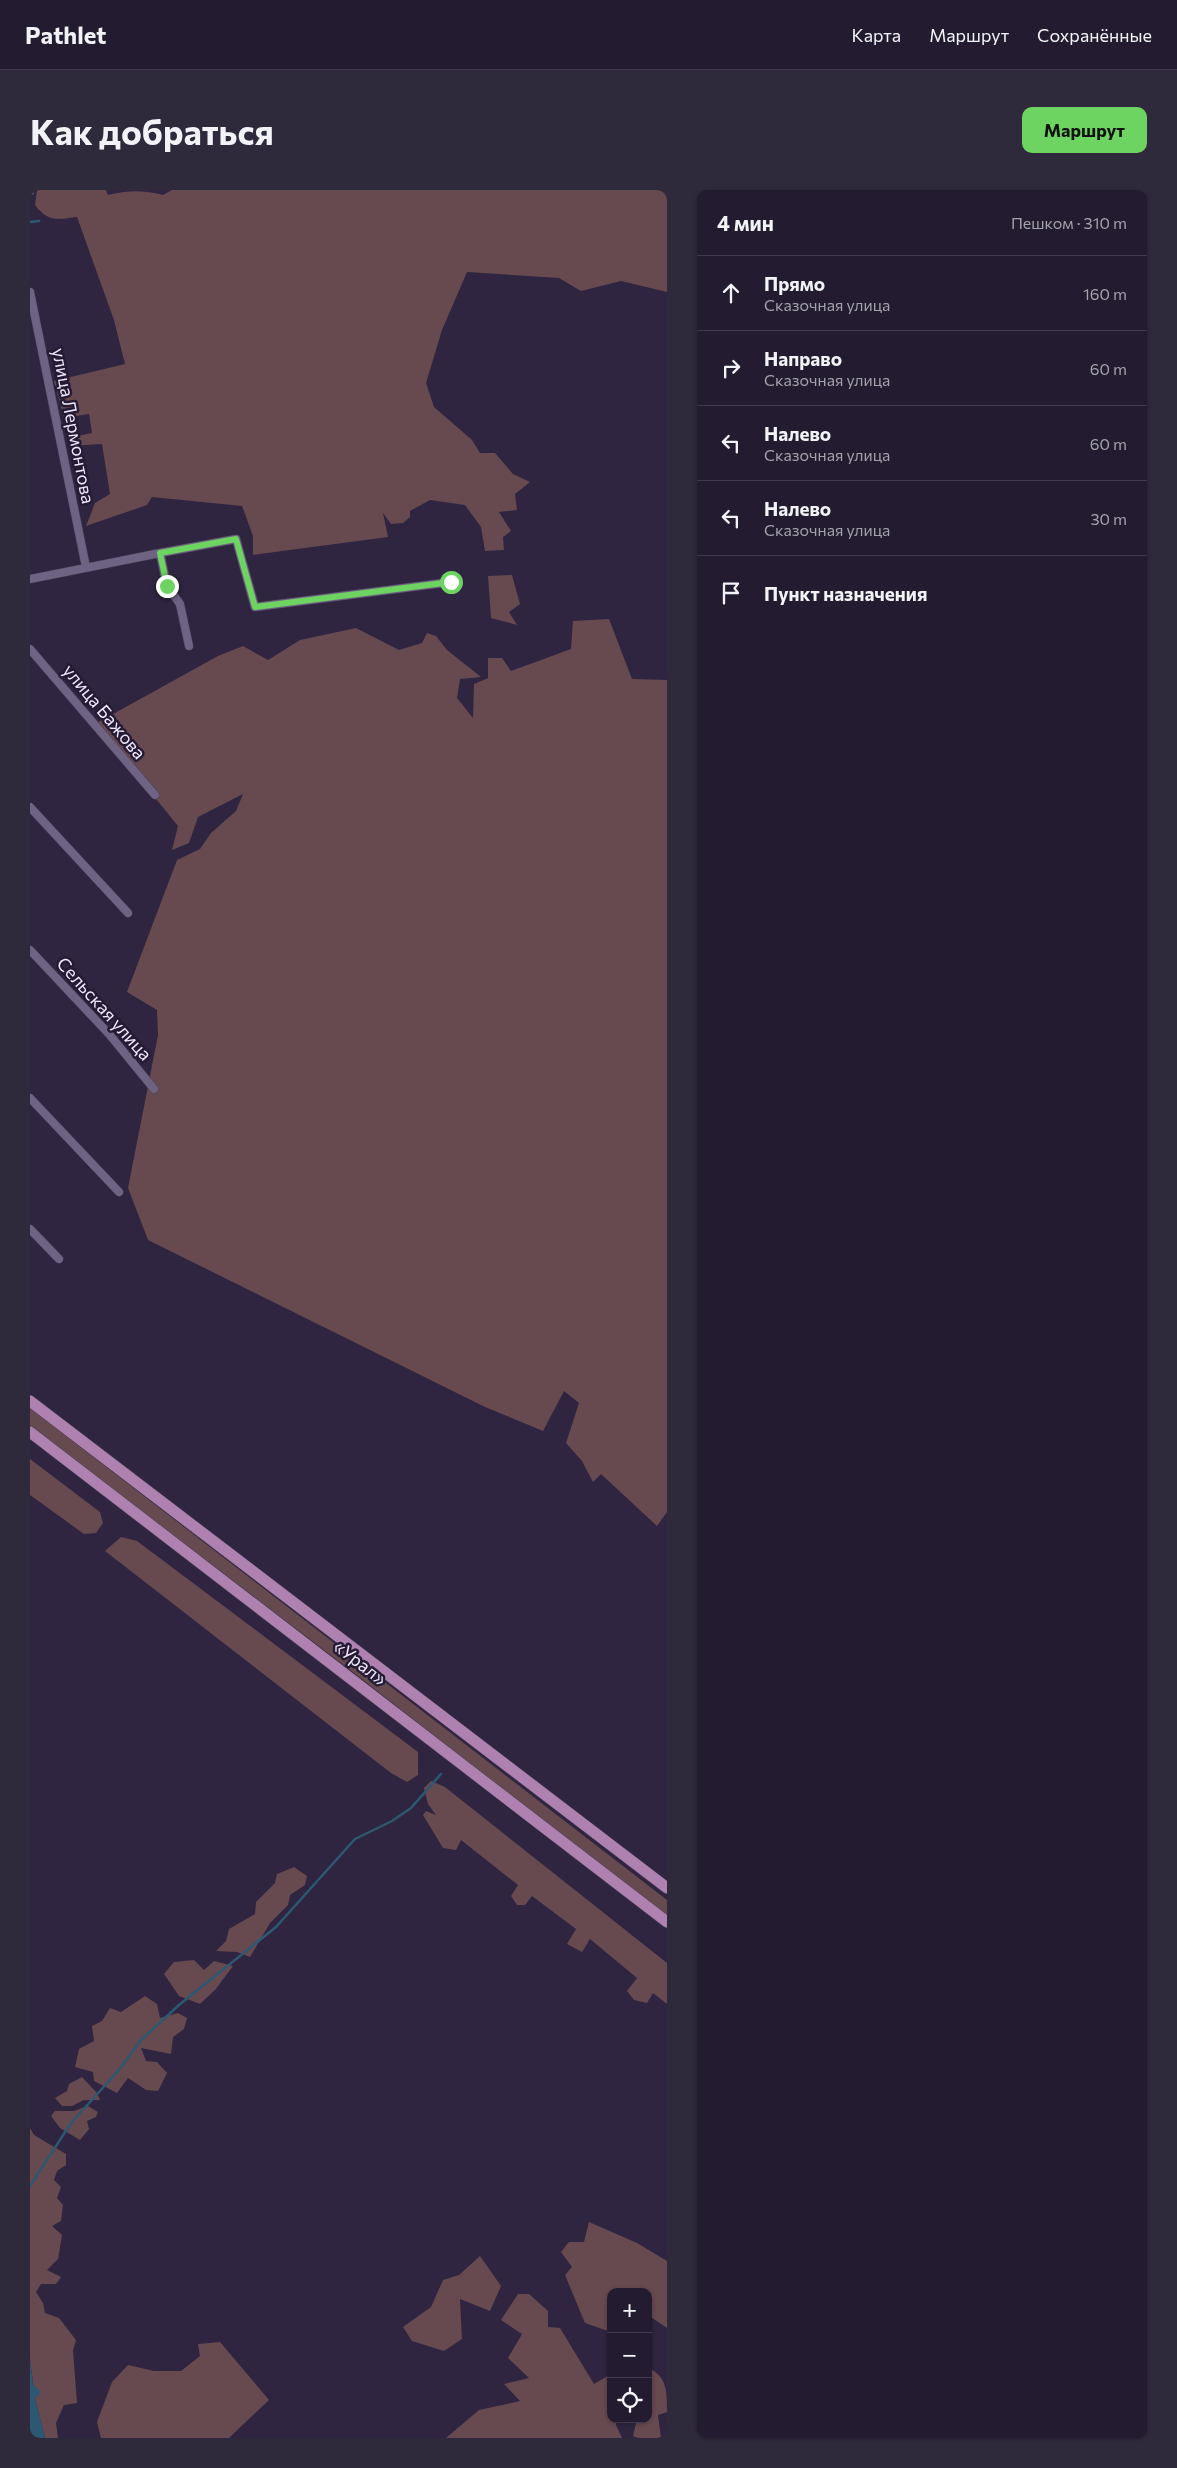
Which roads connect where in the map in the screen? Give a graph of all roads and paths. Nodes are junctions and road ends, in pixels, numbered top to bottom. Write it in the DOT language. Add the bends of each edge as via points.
graph roads {
  1 [pos="30,292"];
  2 [pos="160,553"];
  3 [pos="86,567"];
  4 [pos="30,578"];
  5 [pos="451,582"];
  6 [pos="189,646"];
  7 [pos="30,649"];
  8 [pos="155,795"];
  9 [pos="30,807"];
  10 [pos="128,914"];
  11 [pos="30,950"];
  12 [pos="154,1088"];
  13 [pos="30,1098"];
  14 [pos="120,1192"];
  15 [pos="30,1229"];
  16 [pos="59,1259"];
  17 [pos="30,1401"];
  18 [pos="30,1432"];
  19 [pos="667,1888"];
  20 [pos="667,1922"];
  1 -- 3 [label="street, улица Лермонтова"];
  2 -- 3 [label="street"];
  2 -- 5 [label="street" via="236,539 255,607"];
  2 -- 6 [label="street" via="167,586 180,604"];
  3 -- 4 [label="street"];
  7 -- 8 [label="street, улица Бажова"];
  9 -- 10 [label="street"];
  11 -- 12 [label="street, Сельская улица" via="109,1034"];
  13 -- 14 [label="street"];
  15 -- 16 [label="street"];
  17 -- 19 [label="main road, «Урал»"];
  18 -- 20 [label="main road, «Урал»"];
}
